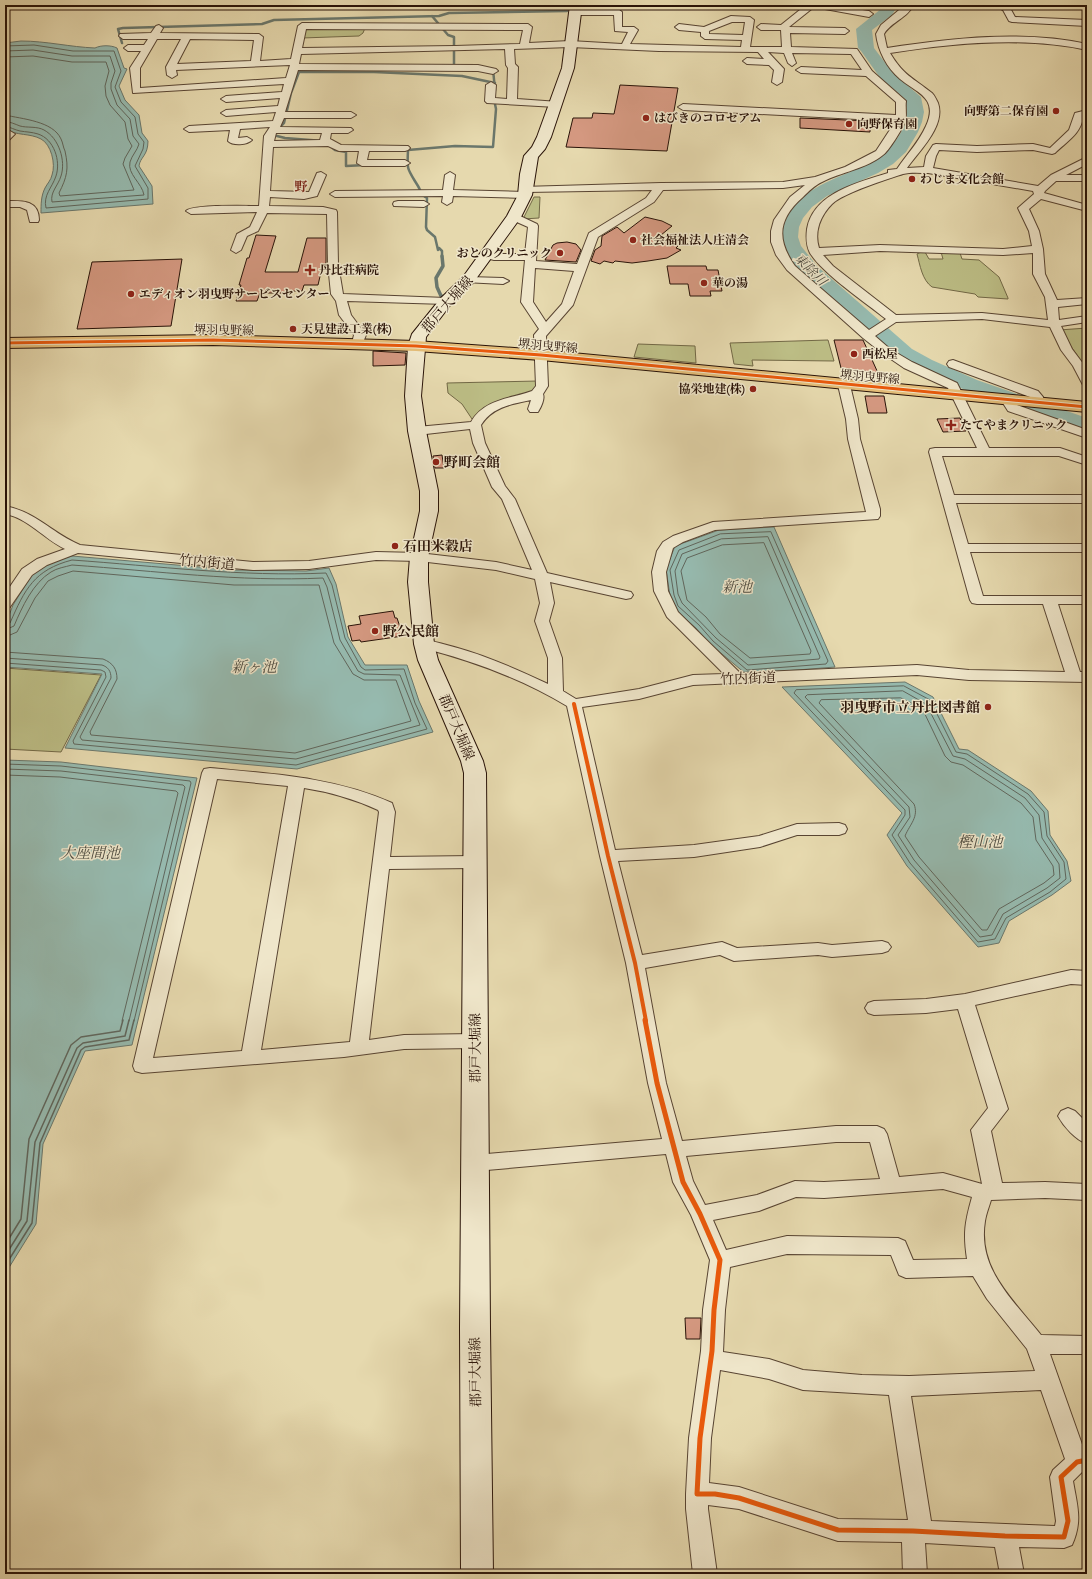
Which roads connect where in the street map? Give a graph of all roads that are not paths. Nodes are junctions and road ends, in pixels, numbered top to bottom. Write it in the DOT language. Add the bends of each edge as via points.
graph roads {
  1 [pos="318,5"];
  2 [pos="471,5"];
  3 [pos="501,5"];
  4 [pos="811,5"];
  5 [pos="815,5"];
  6 [pos="909,5"];
  7 [pos="997,5"];
  8 [pos="575,8"];
  9 [pos="802,13"];
  10 [pos="814,15"];
  11 [pos="860,20"];
  12 [pos="822,21"];
  13 [pos="1087,23"];
  14 [pos="159,27"];
  15 [pos="679,27"];
  16 [pos="761,27"];
  17 [pos="705,30"];
  18 [pos="812,30"];
  19 [pos="845,31"];
  20 [pos="123,36"];
  21 [pos="154,36"];
  22 [pos="188,36"];
  23 [pos="785,36"];
  24 [pos="745,38"];
  25 [pos="570,44"];
  26 [pos="524,45"];
  27 [pos="509,46"];
  28 [pos="625,46"];
  29 [pos="1087,47"];
  30 [pos="128,48"];
  31 [pos="146,48"];
  32 [pos="745,49"];
  33 [pos="760,49"];
  34 [pos="339,50"];
  35 [pos="787,50"];
  36 [pos="884,50"];
  37 [pos="297,51"];
  38 [pos="374,51"];
  39 [pos="521,60"];
  40 [pos="510,61"];
  41 [pos="747,61"];
  42 [pos="771,62"];
  43 [pos="255,63"];
  44 [pos="792,63"];
  45 [pos="294,64"];
  46 [pos="171,67"];
  47 [pos="336,67"];
  48 [pos="372,68"];
  49 [pos="478,68"];
  50 [pos="801,70"];
  51 [pos="493,71"];
  52 [pos="868,73"];
  53 [pos="241,74"];
  54 [pos="208,76"];
  55 [pos="478,78"];
  56 [pos="780,79"];
  57 [pos="289,81"];
  58 [pos="491,85"];
  59 [pos="136,91"];
  60 [pos="124,92"];
  61 [pos="173,92"];
  62 [pos="284,95"];
  63 [pos="512,102"];
  64 [pos="556,104"];
  65 [pos="683,107"];
  66 [pos="226,113"];
  67 [pos="1087,113"];
  68 [pos="351,115"];
  69 [pos="900,118"];
  70 [pos="274,126"];
  71 [pos="232,128"];
  72 [pos="189,129"];
  73 [pos="348,130"];
  74 [pos="327,131"];
  75 [pos="247,140"];
  76 [pos="331,143"];
  77 [pos="364,148"];
  78 [pos="391,148"];
  79 [pos="405,148"];
  80 [pos="1087,160"];
  81 [pos="389,163"];
  82 [pos="405,163"];
  83 [pos="849,169"];
  84 [pos="928,170"];
  85 [pos="899,172"];
  86 [pos="321,175"];
  87 [pos="1055,178"];
  88 [pos="1087,178"];
  89 [pos="447,180"];
  90 [pos="817,180"];
  91 [pos="661,186"];
  92 [pos="526,192"];
  93 [pos="448,193"];
  94 [pos="265,194"];
  95 [pos="335,194"];
  96 [pos="1039,194"];
  97 [pos="5,204"];
  98 [pos="424,204"];
  99 [pos="447,204"];
  100 [pos="1087,208"];
  101 [pos="264,209"];
  102 [pos="329,210"];
  103 [pos="191,211"];
  104 [pos="514,217"];
  105 [pos="34,220"];
  106 [pos="1038,249"];
  107 [pos="236,250"];
  108 [pos="815,252"];
  109 [pos="486,255"];
  110 [pos="508,257"];
  111 [pos="530,260"];
  112 [pos="581,268"];
  113 [pos="468,280"];
  114 [pos="341,297"];
  115 [pos="446,301"];
  116 [pos="1087,301"];
  117 [pos="1052,304"];
  118 [pos="893,319"];
  119 [pos="1087,319"];
  120 [pos="1054,324"];
  121 [pos="545,329"];
  122 [pos="868,336"];
  123 [pos="5,343"];
  124 [pos="358,343"];
  125 [pos="416,346"];
  126 [pos="542,355"];
  127 [pos="954,364"];
  128 [pos="1087,382"];
  129 [pos="844,385"];
  130 [pos="537,394"];
  131 [pos="958,396"];
  132 [pos="1038,400"];
  133 [pos="1003,402"];
  134 [pos="1087,407"];
  135 [pos="534,409"];
  136 [pos="475,425"];
  137 [pos="417,431"];
  138 [pos="1087,434"];
  139 [pos="1087,438"];
  140 [pos="985,452"];
  141 [pos="1060,452"];
  142 [pos="1087,461"];
  143 [pos="948,499"];
  144 [pos="1087,499"];
  145 [pos="5,510"];
  146 [pos="962,548"];
  147 [pos="1087,548"];
  148 [pos="76,549"];
  149 [pos="419,558"];
  150 [pos="542,577"];
  151 [pos="626,595"];
  152 [pos="1049,600"];
  153 [pos="1087,600"];
  154 [pos="5,604"];
  155 [pos="424,644"];
  156 [pos="737,678"];
  157 [pos="1083,678"];
  158 [pos="556,693"];
  159 [pos="574,704"];
  160 [pos="297,782"];
  161 [pos="839,829"];
  162 [pos="608,856"];
  163 [pos="474,862"];
  164 [pos="380,863"];
  165 [pos="882,948"];
  166 [pos="635,963"];
  167 [pos="1087,978"];
  168 [pos="965,1001"];
  169 [pos="874,1008"];
  170 [pos="475,1041"];
  171 [pos="359,1048"];
  172 [pos="250,1057"];
  173 [pos="1068,1116"];
  174 [pos="1087,1136"];
  175 [pos="674,1147"];
  176 [pos="475,1163"];
  177 [pos="892,1186"];
  178 [pos="988,1192"];
  179 [pos="1087,1192"];
  180 [pos="700,1214"];
  181 [pos="720,1260"];
  182 [pos="979,1267"];
  183 [pos="1036,1344"];
  184 [pos="1087,1345"];
  185 [pos="711,1359"];
  186 [pos="1048,1380"];
  187 [pos="899,1386"];
  188 [pos="1082,1461"];
  189 [pos="697,1494"];
  190 [pos="917,1531"];
  191 [pos="1005,1536"];
  192 [pos="477,1574"];
  193 [pos="705,1574"];
  194 [pos="915,1574"];
  195 [pos="1012,1574"];
  1 -- 2 [label="street"];
  2 -- 3 [label="street"];
  4 -- 9 [label="street"];
  5 -- 11 [label="street" via="872,12"];
  6 -- 36 [label="street" via="884,27 880,34"];
  7 -- 13 [label="street" via="1006,8 1012,20"];
  8 -- 25 [label="main road, 郡戸大堀線"];
  8 -- 28 [label="street" via="618,12 618,29 634,30"];
  9 -- 10 [label="street"];
  9 -- 23 [label="street"];
  12 -- 18 [label="street"];
  14 -- 21 [label="street"];
  15 -- 17 [label="street"];
  16 -- 23 [label="street"];
  17 -- 24 [label="street" via="705,36"];
  17 -- 24 [label="street" via="731,19 750,20"];
  18 -- 19 [label="street"];
  18 -- 23 [label="street"];
  20 -- 21 [label="street"];
  21 -- 22 [label="street"];
  21 -- 31 [label="street"];
  22 -- 43 [label="street" via="259,37"];
  22 -- 46 [label="street"];
  23 -- 35 [label="street"];
  24 -- 32 [label="street"];
  25 -- 26 [label="street"];
  25 -- 28 [label="street"];
  25 -- 64 [label="main road, 郡戸大堀線" via="568,68"];
  26 -- 27 [label="street"];
  26 -- 37 [label="street" via="528,27 302,26"];
  27 -- 38 [label="street"];
  27 -- 40 [label="street"];
  28 -- 32 [label="street"];
  29 -- 36 [label="street" via="1035,39 936,43"];
  30 -- 31 [label="street"];
  31 -- 59 [label="street" via="135,68"];
  32 -- 33 [label="street"];
  33 -- 35 [label="street"];
  33 -- 42 [label="street"];
  34 -- 37 [label="street"];
  34 -- 38 [label="street"];
  34 -- 47 [label="street"];
  35 -- 44 [label="street"];
  35 -- 52 [label="street" via="823,54 854,51"];
  36 -- 85 [label="street" via="903,77 930,96 935,109 932,124 923,142"];
  37 -- 45 [label="street"];
  38 -- 48 [label="street"];
  39 -- 40 [label="street"];
  40 -- 63 [label="street" via="513,67 509,81 513,89"];
  41 -- 42 [label="street"];
  42 -- 56 [label="street" via="779,69"];
  43 -- 45 [label="street"];
  43 -- 53 [label="street"];
  45 -- 47 [label="street"];
  45 -- 57 [label="street"];
  46 -- 54 [label="street"];
  46 -- 61 [label="street"];
  47 -- 48 [label="street"];
  48 -- 49 [label="street"];
  49 -- 51 [label="street"];
  49 -- 55 [label="street"];
  50 -- 52 [label="street"];
  52 -- 69 [label="street" via="901,101"];
  53 -- 54 [label="street"];
  53 -- 54 [label="street"];
  53 -- 57 [label="street"];
  54 -- 61 [label="street"];
  57 -- 62 [label="street"];
  58 -- 63 [label="street" via="490,101"];
  59 -- 60 [label="street"];
  59 -- 61 [label="street"];
  62 -- 66 [label="street" via="226,96"];
  62 -- 70 [label="street"];
  63 -- 64 [label="street"];
  64 -- 92 [label="main road, 郡戸大堀線" via="538,149 531,156 526,174"];
  65 -- 69 [label="street"];
  66 -- 70 [label="street"];
  66 -- 71 [label="street"];
  67 -- 84 [label="street" via="1078,115 1075,131 1052,151 1033,148 936,147"];
  68 -- 70 [label="street"];
  69 -- 83 [label="street" via="900,122 880,152"];
  70 -- 71 [label="street"];
  70 -- 71 [label="street"];
  70 -- 74 [label="street"];
  70 -- 76 [label="street"];
  70 -- 94 [label="street"];
  71 -- 72 [label="street"];
  71 -- 75 [label="street" via="233,141"];
  73 -- 74 [label="street"];
  74 -- 76 [label="street" via="325,140"];
  76 -- 77 [label="street" via="339,148"];
  77 -- 78 [label="street"];
  77 -- 81 [label="street" via="362,164"];
  78 -- 79 [label="street"];
  78 -- 81 [label="street"];
  80 -- 87 [label="street"];
  81 -- 82 [label="street"];
  83 -- 85 [label="street"];
  83 -- 90 [label="street"];
  84 -- 85 [label="street"];
  84 -- 96 [label="street" via="1037,189"];
  85 -- 108 [label="street" via="861,185 829,201 814,220 810,240"];
  86 -- 94 [label="street" via="317,196"];
  87 -- 88 [label="street"];
  87 -- 96 [label="street" via="1040,190"];
  89 -- 93 [label="street"];
  90 -- 91 [label="street" via="784,185"];
  90 -- 122 [label="street" via="789,203 780,216 776,244 781,257 791,268"];
  91 -- 92 [label="street"];
  91 -- 112 [label="street" via="650,200 593,234"];
  92 -- 93 [label="street"];
  92 -- 104 [label="main road, 郡戸大堀線"];
  93 -- 95 [label="street" via="368,190"];
  93 -- 99 [label="street"];
  94 -- 101 [label="street"];
  96 -- 100 [label="street"];
  96 -- 106 [label="street" via="1023,208"];
  97 -- 105 [label="street" via="16,204 32,209"];
  98 -- 102 [label="street" via="341,204"];
  101 -- 102 [label="street"];
  101 -- 103 [label="street"];
  101 -- 107 [label="street" via="254,229 240,236"];
  102 -- 114 [label="street" via="332,212 337,294"];
  104 -- 109 [label="main road, 郡戸大堀線"];
  104 -- 111 [label="street" via="533,226"];
  106 -- 108 [label="street" via="1003,252 880,248"];
  106 -- 117 [label="street" via="1039,274"];
  108 -- 118 [label="street" via="829,268"];
  109 -- 110 [label="street"];
  109 -- 113 [label="main road, 郡戸大堀線"];
  110 -- 111 [label="street"];
  110 -- 113 [label="street" via="505,276"];
  111 -- 112 [label="street"];
  111 -- 121 [label="street" via="527,302"];
  112 -- 121 [label="street" via="567,305"];
  113 -- 115 [label="main road, 郡戸大堀線"];
  114 -- 115 [label="street"];
  114 -- 124 [label="street" via="345,315 360,335"];
  115 -- 125 [label="main road, 郡戸大堀線" via="418,337"];
  116 -- 117 [label="street"];
  117 -- 120 [label="street"];
  118 -- 120 [label="street" via="982,316"];
  118 -- 122 [label="street"];
  119 -- 120 [label="street"];
  120 -- 128 [label="street"];
  121 -- 126 [label="street" via="540,335"];
  122 -- 131 [label="street" via="908,365 952,386"];
  123 -- 124 [label="main road, 堺羽曳野線" via="158,340"];
  124 -- 125 [label="main road, 堺羽曳野線"];
  125 -- 126 [label="main road, 堺羽曳野線"];
  125 -- 137 [label="main road, 郡戸大堀線" via="413,396"];
  126 -- 129 [label="main road, 堺羽曳野線"];
  126 -- 130 [label="street" via="542,386"];
  127 -- 132 [label="street" via="1034,394"];
  129 -- 131 [label="main road, 堺羽曳野線"];
  129 -- 156 [label="street" via="873,516 714,526 678,539 664,551 659,572 661,591 672,614"];
  130 -- 135 [label="street"];
  130 -- 136 [label="street" via="488,409"];
  131 -- 133 [label="main road, 堺羽曳野線"];
  131 -- 140 [label="street"];
  132 -- 133 [label="main road, 堺羽曳野線"];
  132 -- 134 [label="main road, 堺羽曳野線"];
  133 -- 138 [label="street"];
  136 -- 137 [label="street"];
  136 -- 150 [label="street" via="479,442 499,487 508,498"];
  137 -- 149 [label="main road, 郡戸大堀線" via="429,491 429,511"];
  139 -- 141 [label="street"];
  140 -- 141 [label="street"];
  140 -- 143 [label="street" via="935,452"];
  141 -- 142 [label="street"];
  143 -- 144 [label="street"];
  143 -- 146 [label="street"];
  145 -- 148 [label="street, 竹内街道" via="36,522 57,539"];
  146 -- 147 [label="street"];
  146 -- 152 [label="street" via="978,600"];
  148 -- 149 [label="street, 竹内街道" via="253,566 309,566 376,556"];
  148 -- 154 [label="street" via="42,562 27,572"];
  149 -- 150 [label="street, 竹内街道" via="496,566"];
  149 -- 155 [label="main road, 郡戸大堀線" via="418,582"];
  150 -- 151 [label="street, 竹内街道"];
  150 -- 158 [label="street" via="547,603 542,621 555,658"];
  152 -- 153 [label="street"];
  152 -- 157 [label="street"];
  155 -- 158 [label="street" via="497,666"];
  155 -- 163 [label="main road, 郡戸大堀線" via="428,660 475,772"];
  156 -- 157 [label="street, 竹内街道" via="917,670 969,675"];
  156 -- 159 [label="street, 竹内街道" via="693,680 639,694"];
  158 -- 159 [label="street"];
  159 -- 162 [label="street"];
  160 -- 164 [label="street" via="331,787 371,799 386,807"];
  160 -- 172 [label="street"];
  160 -- 172 [label="street" via="210,773 142,1066"];
  161 -- 162 [label="street" via="797,830 760,841 694,851"];
  162 -- 166 [label="street"];
  163 -- 164 [label="street"];
  163 -- 170 [label="main road, 郡戸大堀線"];
  164 -- 171 [label="street"];
  165 -- 166 [label="street" via="832,952 818,949 734,955 722,948"];
  166 -- 175 [label="street" via="657,1083"];
  167 -- 168 [label="street" via="1071,977"];
  168 -- 169 [label="street"];
  168 -- 178 [label="street" via="998,1109 981,1130"];
  170 -- 171 [label="street" via="404,1042"];
  170 -- 176 [label="main road, 郡戸大堀線"];
  171 -- 172 [label="street"];
  173 -- 174 [label="street"];
  175 -- 176 [label="street"];
  175 -- 177 [label="street" via="680,1149 836,1134 877,1134"];
  175 -- 180 [label="street" via="683,1182"];
  176 -- 192 [label="main road, 郡戸大堀線"];
  177 -- 178 [label="street" via="943,1181"];
  177 -- 180 [label="street" via="795,1189 759,1203"];
  178 -- 179 [label="street"];
  178 -- 182 [label="street" via="975,1221 974,1238"];
  180 -- 181 [label="street"];
  181 -- 182 [label="street" via="787,1245 898,1247 906,1270"];
  181 -- 185 [label="street"];
  182 -- 183 [label="street" via="994,1293"];
  183 -- 184 [label="street"];
  183 -- 186 [label="street"];
  185 -- 187 [label="street" via="769,1369 803,1380"];
  185 -- 189 [label="street" via="700,1438"];
  186 -- 187 [label="street"];
  186 -- 188 [label="street"];
  187 -- 190 [label="street"];
  188 -- 191 [label="street" via="1061,1477 1068,1521 1064,1537"];
  189 -- 190 [label="street" via="740,1498 838,1530"];
  189 -- 193 [label="street"];
  190 -- 191 [label="street"];
  190 -- 194 [label="street"];
  191 -- 195 [label="street"];
}
